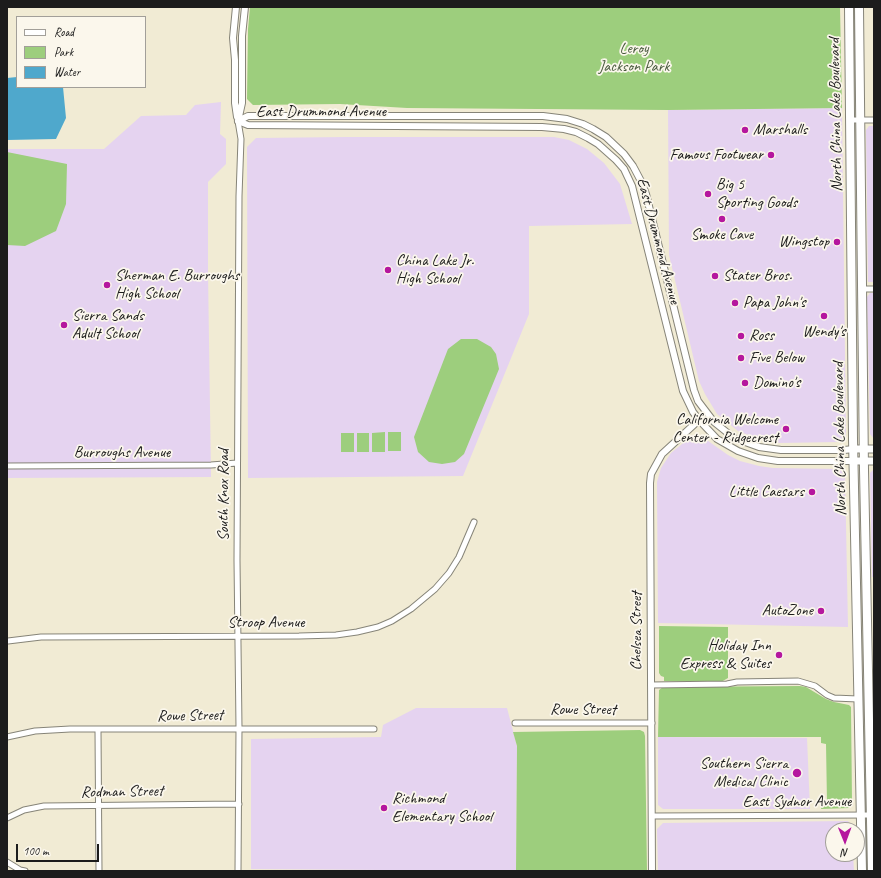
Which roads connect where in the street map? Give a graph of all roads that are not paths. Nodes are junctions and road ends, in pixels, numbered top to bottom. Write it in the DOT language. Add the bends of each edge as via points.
graph roads {
  1 [pos="236,7"];
  2 [pos="245,7"];
  3 [pos="849,7"];
  4 [pos="859,7"];
  5 [pos="238,120"];
  6 [pos="850,120"];
  7 [pos="860,120"];
  8 [pos="874,120"];
  9 [pos="862,289"];
  10 [pos="874,289"];
  11 [pos="708,414"];
  12 [pos="699,420"];
  13 [pos="854,449"];
  14 [pos="864,449"];
  15 [pos="874,449"];
  16 [pos="854,461"];
  17 [pos="864,461"];
  18 [pos="874,461"];
  19 [pos="237,463"];
  20 [pos="7,466"];
  21 [pos="474,522"];
  22 [pos="238,636"];
  23 [pos="8,641"];
  24 [pos="857,652"];
  25 [pos="651,685"];
  26 [pos="869,697"];
  27 [pos="858,698"];
  28 [pos="514,723"];
  29 [pos="652,723"];
  30 [pos="239,728"];
  31 [pos="374,729"];
  32 [pos="98,730"];
  33 [pos="7,737"];
  34 [pos="239,804"];
  35 [pos="99,806"];
  36 [pos="861,815"];
  37 [pos="871,815"];
  38 [pos="652,816"];
  39 [pos="7,818"];
  40 [pos="7,862"];
  41 [pos="22,871"];
  42 [pos="99,871"];
  43 [pos="238,871"];
  44 [pos="652,871"];
  45 [pos="862,871"];
  46 [pos="872,871"];
  1 -- 5 [label="street" via="233,38"];
  2 -- 5 [label="street" via="242,36 242,103"];
  3 -- 6 [label="main road, North China Lake Boulevard"];
  4 -- 7 [label="main road, North China Lake Boulevard"];
  5 -- 11 [label="street, East Drummond Avenue" via="248,116 543,116 583,124 606,137 624,154 642,183 691,382 698,401"];
  5 -- 12 [label="street, East Drummond Avenue" via="248,125 552,127 576,132 598,144 624,169 632,186 683,391"];
  5 -- 19 [label="street, South Knox Road" via="241,139"];
  6 -- 7 [label="street"];
  6 -- 13 [label="main road, North China Lake Boulevard"];
  7 -- 8 [label="street"];
  7 -- 9 [label="main road, North China Lake Boulevard"];
  9 -- 10 [label="street"];
  9 -- 14 [label="main road, North China Lake Boulevard"];
  11 -- 12 [label="street, Chelsea Street"];
  11 -- 13 [label="street, East Drummond Avenue" via="734,438 759,447 781,450"];
  12 -- 16 [label="street, East Drummond Avenue" via="717,439 758,458 778,461"];
  12 -- 25 [label="street, Chelsea Street" via="662,454 651,474"];
  13 -- 14 [label="main road"];
  13 -- 16 [label="main road, North China Lake Boulevard"];
  14 -- 15 [label="main road"];
  14 -- 17 [label="main road, North China Lake Boulevard"];
  16 -- 17 [label="main road"];
  16 -- 24 [label="main road, North China Lake Boulevard"];
  17 -- 18 [label="main road"];
  17 -- 26 [label="main road, North China Lake Boulevard"];
  19 -- 20 [label="street, Burroughs Avenue"];
  19 -- 22 [label="street, South Knox Road"];
  21 -- 22 [label="street, Stroop Avenue" via="459,557 435,589 411,609 378,627 336,635"];
  22 -- 23 [label="street, Stroop Avenue" via="41,637"];
  22 -- 30 [label="street, South Knox Road"];
  24 -- 26 [label="main road" via="861,659 864,692"];
  24 -- 27 [label="main road, North China Lake Boulevard"];
  25 -- 27 [label="street" via="798,681 815,686 834,698"];
  25 -- 29 [label="street, Chelsea Street"];
  26 -- 37 [label="main road, North China Lake Boulevard"];
  27 -- 36 [label="main road, North China Lake Boulevard"];
  28 -- 29 [label="street, Rowe Street"];
  29 -- 38 [label="street, Chelsea Street"];
  30 -- 31 [label="street, Rowe Street"];
  30 -- 32 [label="street, Rowe Street"];
  30 -- 34 [label="street, South Knox Road"];
  32 -- 33 [label="street, Rowe Street" via="35,731"];
  32 -- 35 [label="street"];
  34 -- 35 [label="street, Rodman Street"];
  34 -- 43 [label="street, South Knox Road"];
  35 -- 39 [label="street, Rodman Street" via="44,806 24,810"];
  35 -- 42 [label="street"];
  36 -- 37 [label="street, East Sydnor Avenue"];
  36 -- 38 [label="street, East Sydnor Avenue"];
  36 -- 45 [label="main road, North China Lake Boulevard"];
  37 -- 46 [label="main road, North China Lake Boulevard"];
  38 -- 44 [label="street, Chelsea Street"];
  40 -- 41 [label="street"];
}
